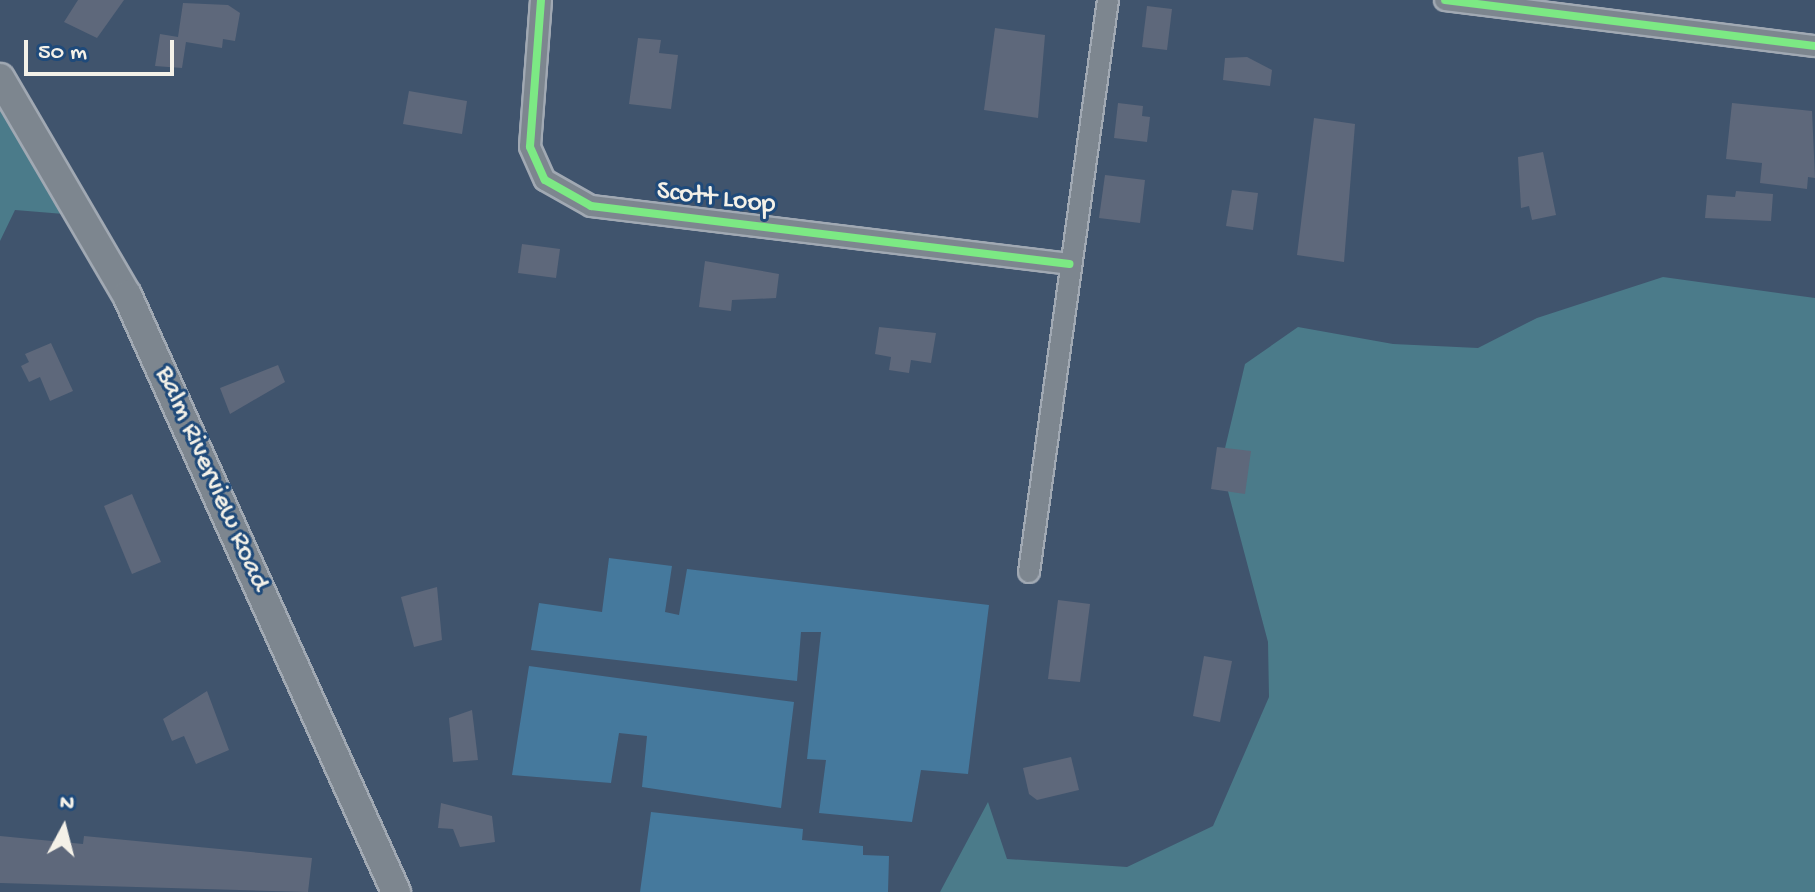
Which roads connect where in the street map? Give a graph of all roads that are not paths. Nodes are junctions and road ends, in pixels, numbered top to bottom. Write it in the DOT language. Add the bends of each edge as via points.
graph roads {
  1 [pos="541,0"];
  2 [pos="1108,0"];
  3 [pos="1445,0"];
  4 [pos="1815,46"];
  5 [pos="0,78"];
  6 [pos="1070,264"];
  7 [pos="1029,572"];
  8 [pos="396,892"];
  1 -- 6 [label="street, Scott Loop" via="530,147 545,180 591,206"];
  2 -- 6 [label="street"];
  3 -- 4 [label="street"];
  5 -- 8 [label="main road, Balm Riverview Road" via="127,295"];
  6 -- 7 [label="street"];
}
